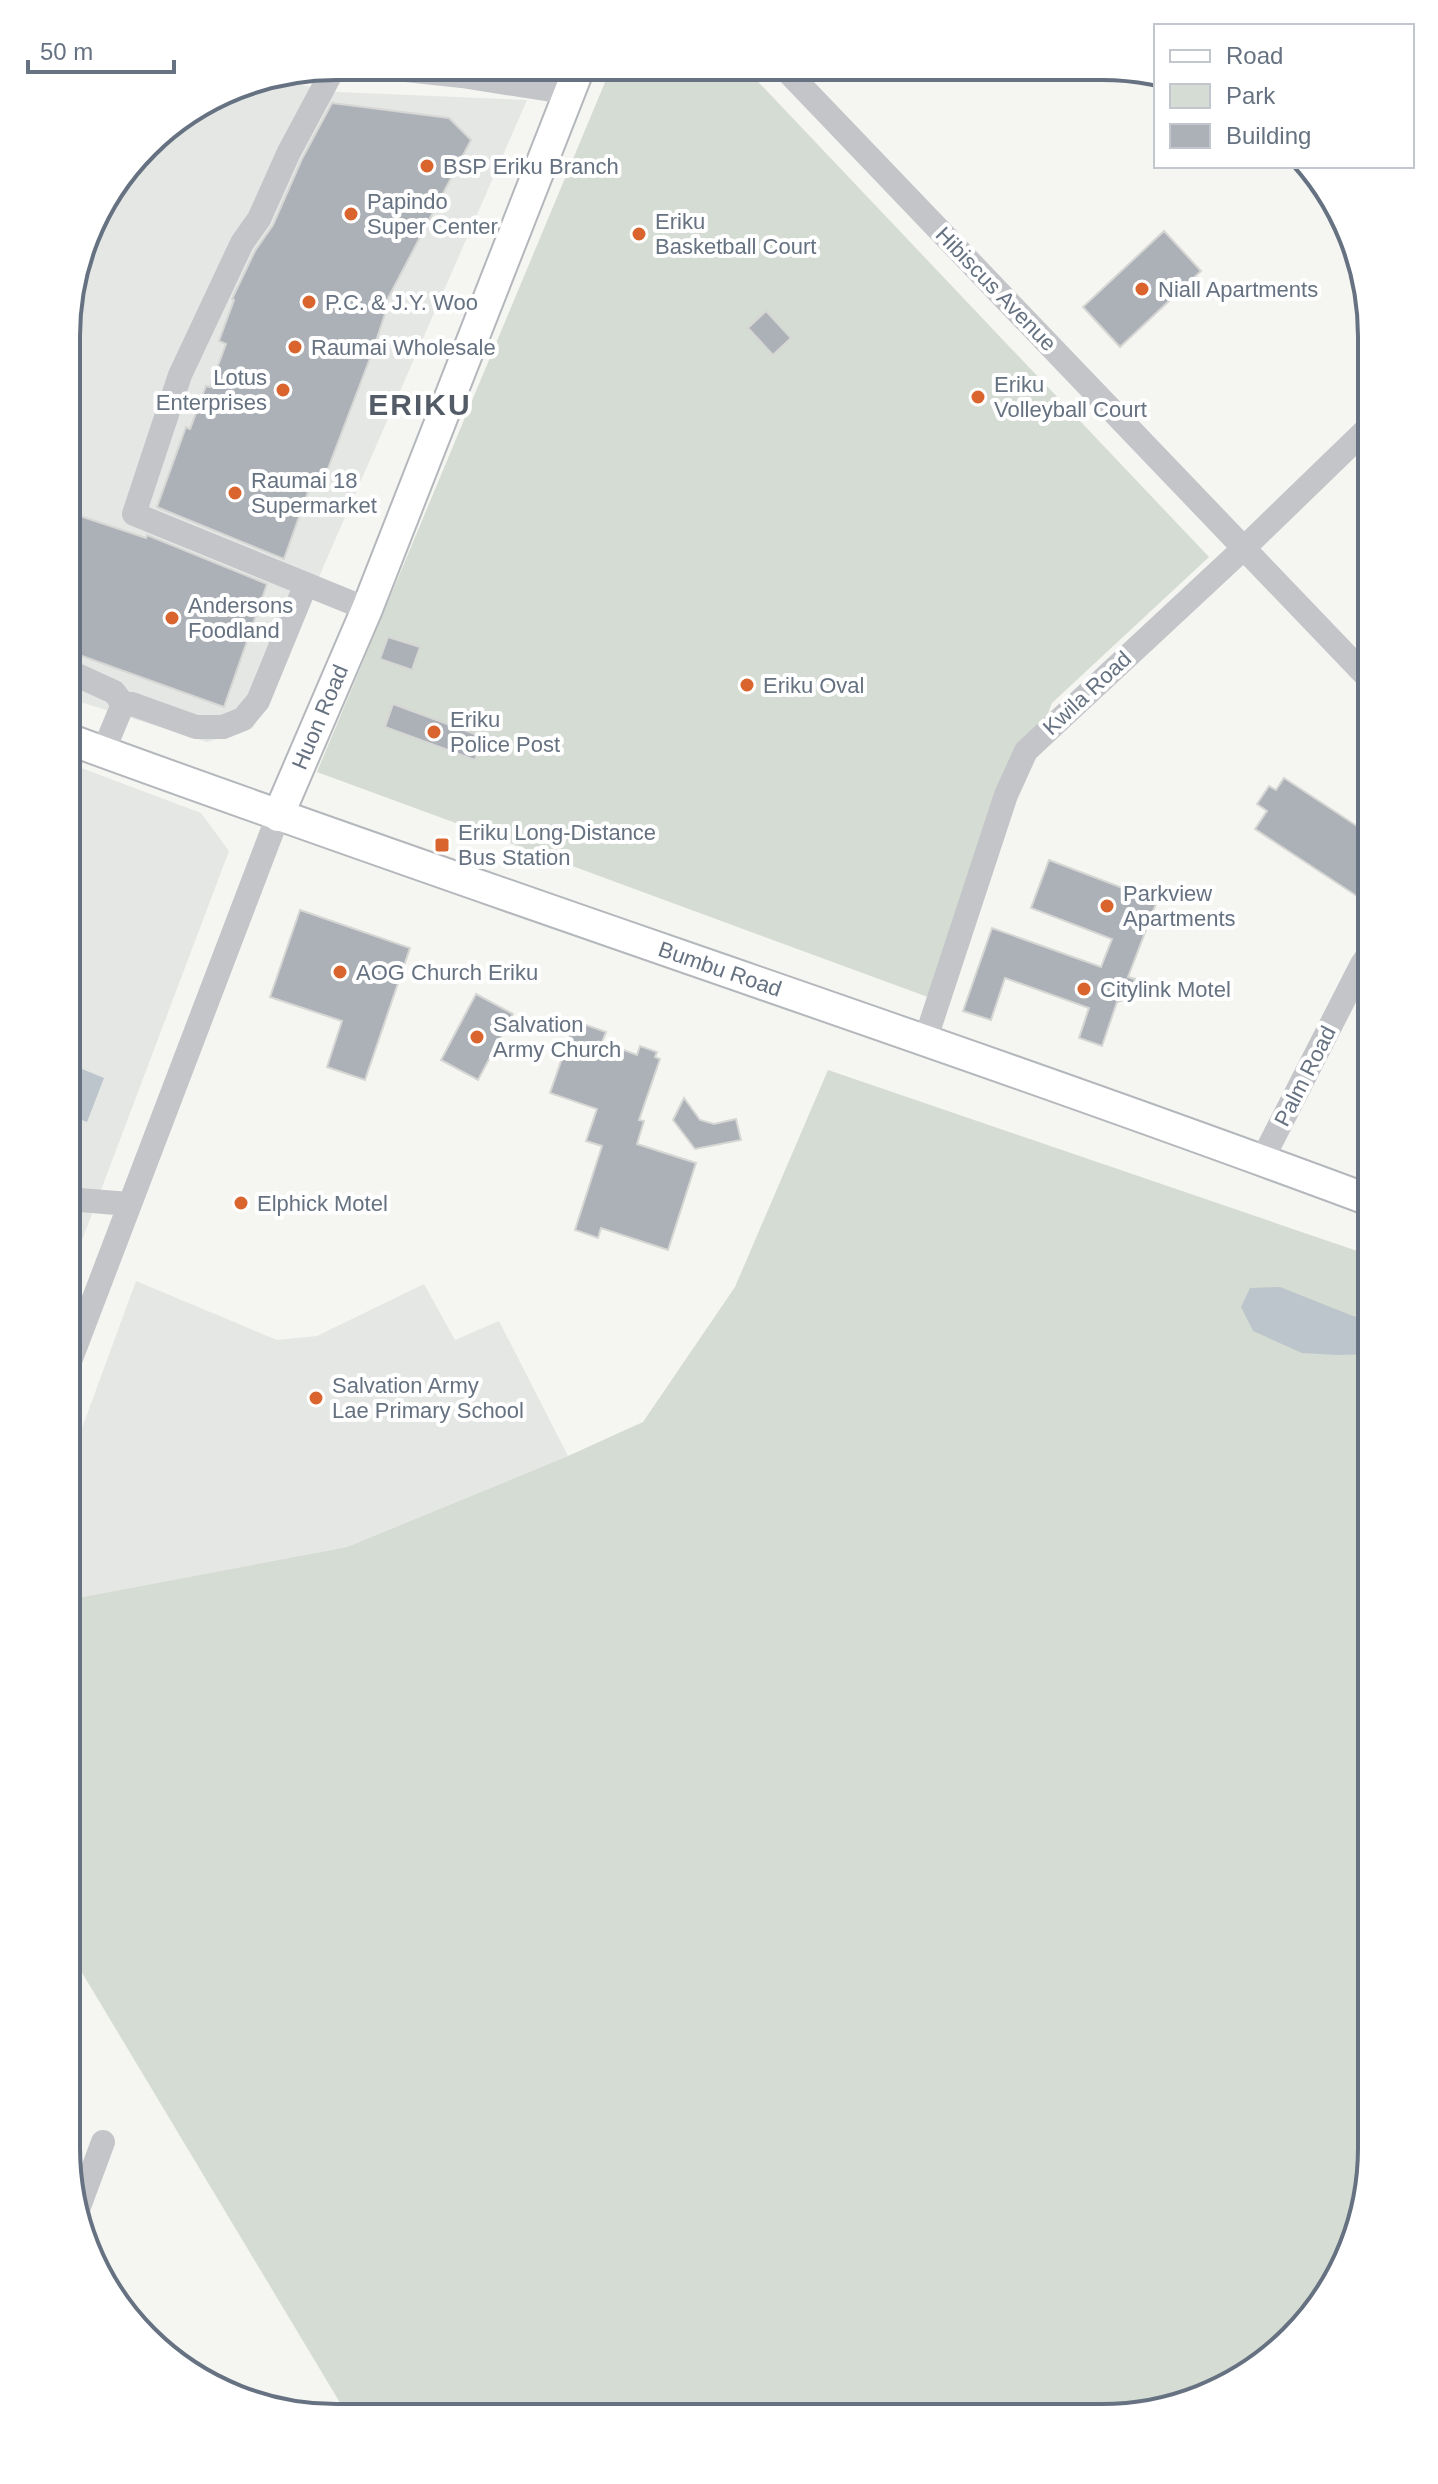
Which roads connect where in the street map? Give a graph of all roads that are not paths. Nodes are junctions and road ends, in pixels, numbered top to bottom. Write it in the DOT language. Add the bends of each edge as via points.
graph roads {
  1 [pos="575,80"];
  2 [pos="796,80"];
  3 [pos="327,81"];
  4 [pos="1358,438"];
  5 [pos="1244,548"];
  6 [pos="306,584"];
  7 [pos="367,609"];
  8 [pos="1358,667"];
  9 [pos="80,676"];
  10 [pos="123,704"];
  11 [pos="80,743"];
  12 [pos="103,752"];
  13 [pos="278,816"];
  14 [pos="1358,973"];
  15 [pos="925,1041"];
  16 [pos="1262,1160"];
  17 [pos="1358,1196"];
  18 [pos="80,1200"];
  19 [pos="129,1204"];
  20 [pos="80,1334"];
  21 [pos="103,2142"];
  22 [pos="84,2192"];
  1 -- 7 [label="main road, Huon Road"];
  2 -- 5 [label="street, Hibiscus Avenue"];
  3 -- 6 [label="street" via="180,375 134,514"];
  4 -- 5 [label="street, Kwila Road"];
  5 -- 8 [label="street, Hibiscus Avenue"];
  5 -- 15 [label="street, Kwila Road" via="1026,751 1006,795"];
  6 -- 7 [label="street"];
  6 -- 10 [label="street" via="258,701 243,719 223,727 196,727"];
  7 -- 13 [label="main road, Huon Road"];
  9 -- 10 [label="street" via="114,692"];
  10 -- 12 [label="street"];
  11 -- 12 [label="main road, Bumbu Road"];
  12 -- 13 [label="main road, Bumbu Road"];
  13 -- 15 [label="main road, Bumbu Road"];
  13 -- 19 [label="street, Huon Road"];
  14 -- 16 [label="street, Palm Road"];
  15 -- 16 [label="main road, Bumbu Road"];
  16 -- 17 [label="main road, Bumbu Road"];
  18 -- 19 [label="street"];
  19 -- 20 [label="street, Huon Road"];
  21 -- 22 [label="street"];
}
